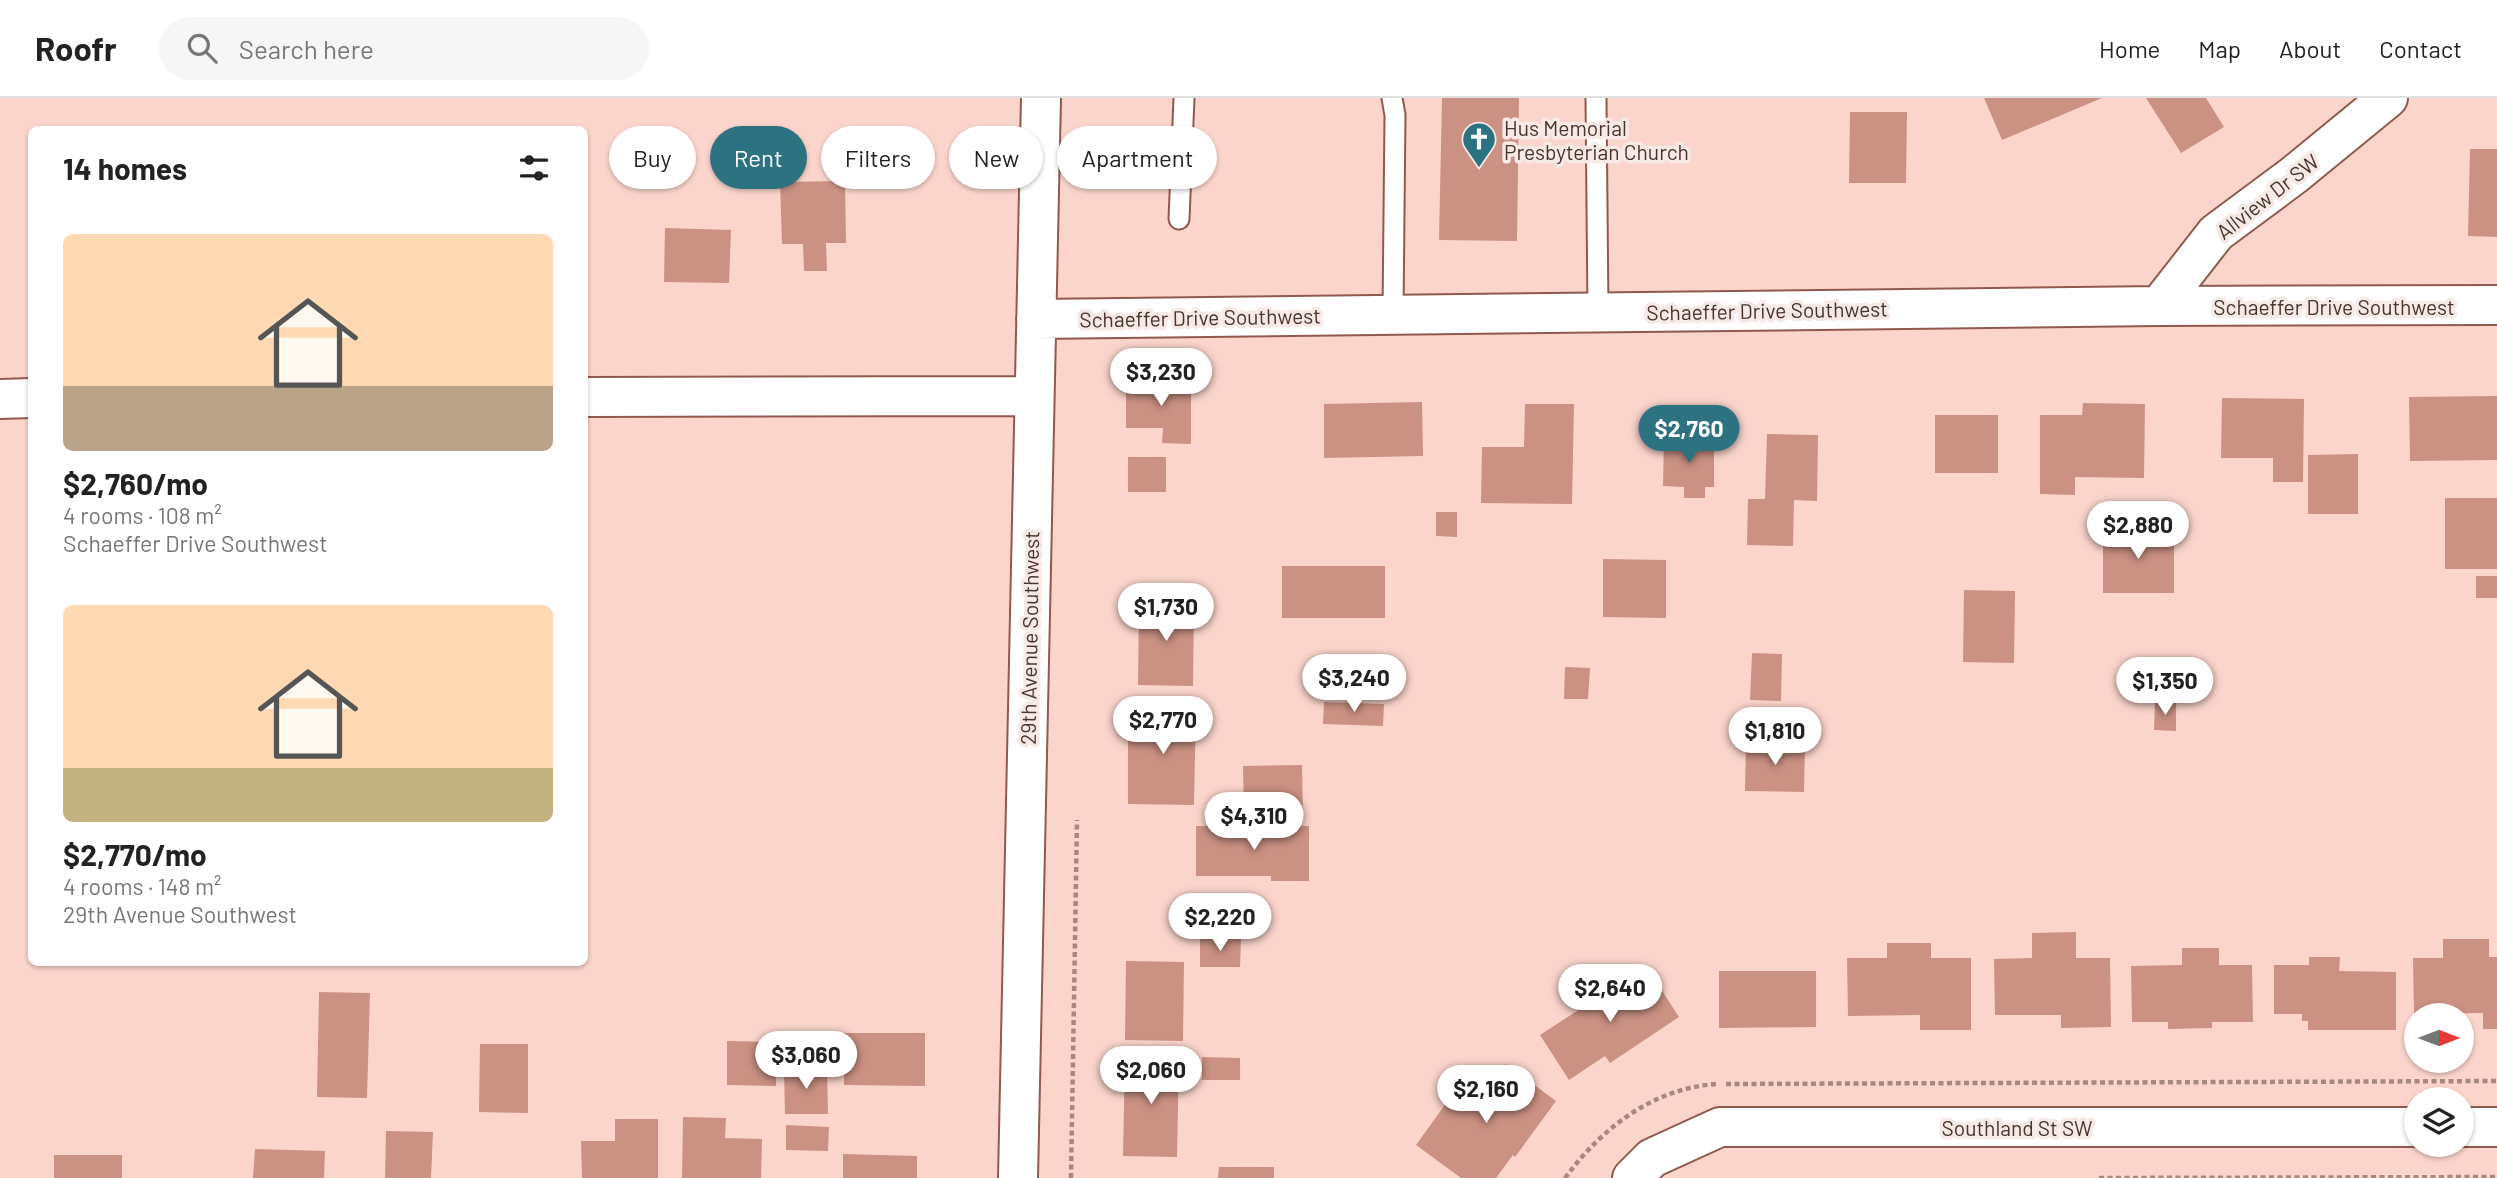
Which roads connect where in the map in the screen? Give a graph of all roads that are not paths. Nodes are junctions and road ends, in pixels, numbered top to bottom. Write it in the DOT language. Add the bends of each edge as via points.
graph roads {
  1 [pos="1041,98"];
  2 [pos="1184,98"];
  3 [pos="1392,98"];
  4 [pos="1596,98"];
  5 [pos="2388,98"];
  6 [pos="1179,219"];
  7 [pos="2497,305"];
  8 [pos="2159,306"];
  9 [pos="1598,312"];
  10 [pos="1393,314"];
  11 [pos="1036,319"];
  12 [pos="1034,396"];
  13 [pos="588,397"];
  14 [pos="28,398"];
  15 [pos="0,399"];
  16 [pos="2404,1127"];
  17 [pos="2474,1127"];
  18 [pos="2497,1127"];
  19 [pos="1018,1178"];
  20 [pos="1632,1178"];
  1 -- 11 [label="street, 29th Avenue Southwest"];
  2 -- 6 [label="lane"];
  3 -- 10 [label="lane"];
  4 -- 9 [label="lane"];
  5 -- 8 [label="street, Allview Dr SW" via="2216,233"];
  7 -- 8 [label="street, Schaeffer Drive Southwest"];
  8 -- 9 [label="street, Schaeffer Drive Southwest"];
  9 -- 10 [label="street, Schaeffer Drive Southwest"];
  10 -- 11 [label="street, Schaeffer Drive Southwest"];
  11 -- 12 [label="street, 29th Avenue Southwest"];
  12 -- 13 [label="street"];
  12 -- 19 [label="street, 29th Avenue Southwest"];
  14 -- 15 [label="street"];
  16 -- 20 [label="street, Southland St SW" via="1720,1127 1652,1158"];
  17 -- 18 [label="street"];
}
